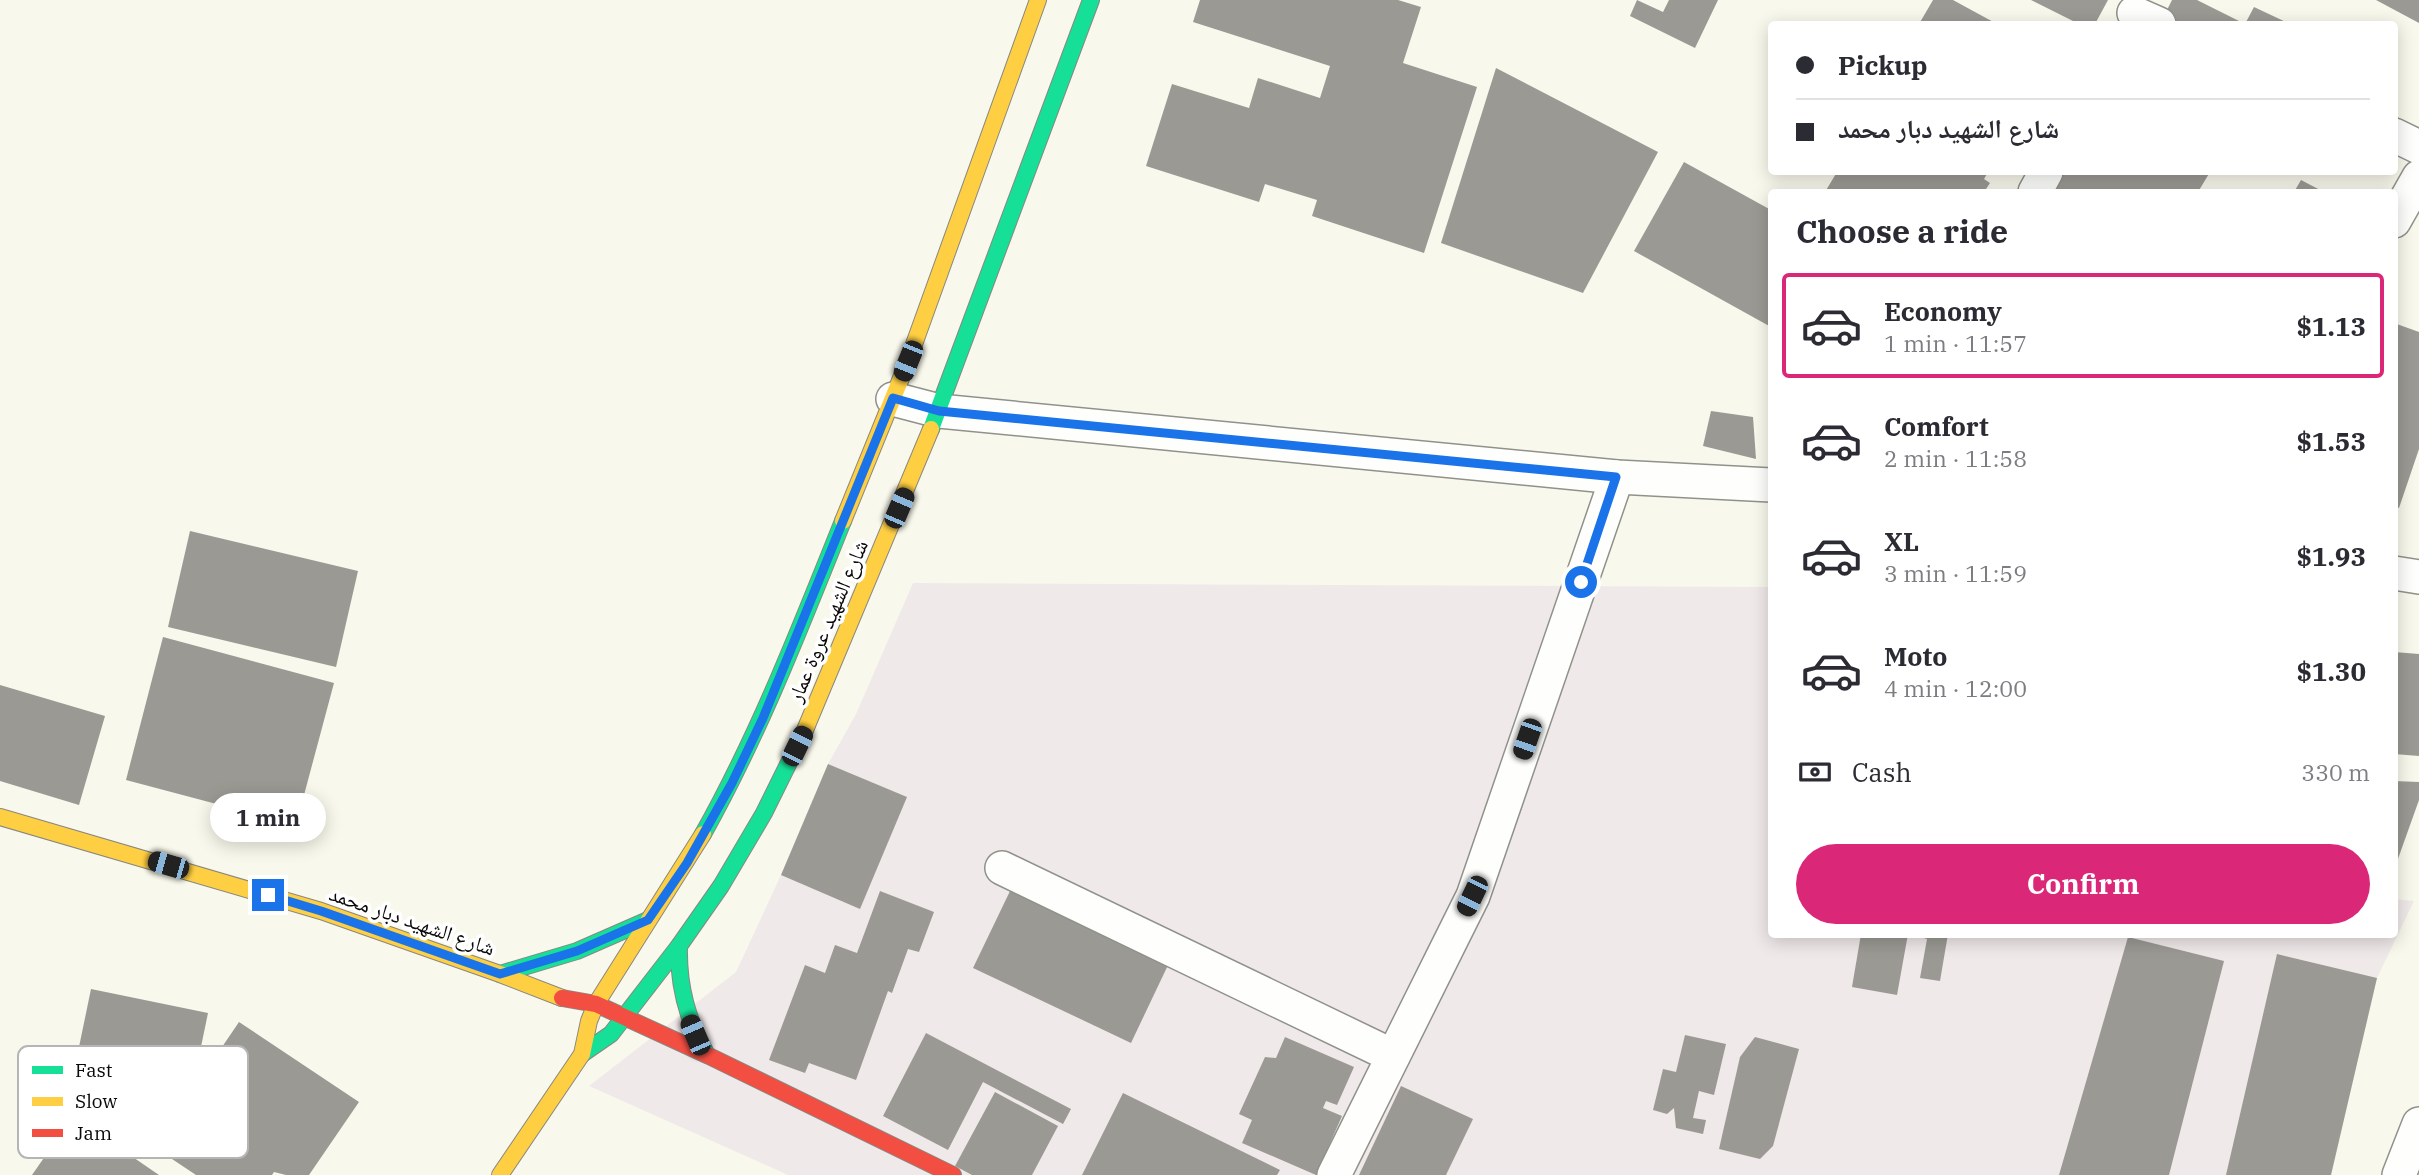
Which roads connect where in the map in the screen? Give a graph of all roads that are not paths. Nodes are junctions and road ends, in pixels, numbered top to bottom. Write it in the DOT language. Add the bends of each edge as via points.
graph roads {
  1 [pos="1038,0"];
  2 [pos="1091,0"];
  3 [pos="2398,137"];
  4 [pos="2419,147"];
  5 [pos="2419,177"];
  6 [pos="2398,214"];
  7 [pos="893,398"];
  8 [pos="939,411"];
  9 [pos="1616,477"];
  10 [pos="1768,485"];
  11 [pos="2398,574"];
  12 [pos="2419,578"];
  13 [pos="0,817"];
  14 [pos="1002,868"];
  15 [pos="648,920"];
  16 [pos="679,946"];
  17 [pos="500,974"];
  18 [pos="566,1000"];
  19 [pos="596,1004"];
  20 [pos="625,1018"];
  21 [pos="589,1021"];
  22 [pos="617,1037"];
  23 [pos="582,1054"];
  24 [pos="707,1055"];
  25 [pos="1393,1056"];
  26 [pos="2419,1124"];
  27 [pos="500,1175"];
  28 [pos="953,1175"];
  29 [pos="1334,1175"];
  30 [pos="2399,1175"];
  1 -- 7 [label="street, شارع الشهيد عروة عمار"];
  2 -- 8 [label="street, شارع الشهيد عروة عمار"];
  3 -- 4 [label="street"];
  5 -- 6 [label="street"];
  7 -- 8 [label="street"];
  7 -- 15 [label="street, شارع الشهيد عروة عمار" via="732,783"];
  8 -- 9 [label="street"];
  8 -- 16 [label="street, شارع الشهيد عروة عمار" via="802,735 764,813"];
  9 -- 10 [label="street"];
  9 -- 25 [label="street" via="1472,896"];
  11 -- 12 [label="street"];
  13 -- 17 [label="street, شارع الشهيد دبار محمد" via="321,911"];
  14 -- 25 [label="street"];
  15 -- 17 [label="street" via="577,951"];
  15 -- 19 [label="street, شارع الشهيد عروة عمار"];
  16 -- 20 [label="street, شارع الشهيد عروة عمار"];
  16 -- 24 [label="street" via="686,1014"];
  17 -- 18 [label="street, شارع الشهيد دبار محمد"];
  18 -- 19 [label="street, شارع الشهيد دبار محمد"];
  18 -- 21 [label="street, شارع الشهيد دبار محمد"];
  19 -- 20 [label="street, شارع الشهيد دبار محمد"];
  19 -- 21 [label="street, شارع الشهيد عروة عمار"];
  20 -- 22 [label="street, شارع الشهيد عروة عمار"];
  20 -- 24 [label="street, شارع الشهيد دبار محمد"];
  21 -- 22 [label="street, شارع الشهيد دبار محمد"];
  21 -- 23 [label="street, شارع الشهيد عروة عمار"];
  22 -- 23 [label="street, شارع الشهيد عروة عمار"];
  23 -- 27 [label="street, شارع الشهيد عروة عمار"];
  24 -- 28 [label="street, شارع الشهيد دبار محمد"];
  25 -- 29 [label="street"];
  26 -- 30 [label="street"];
}
